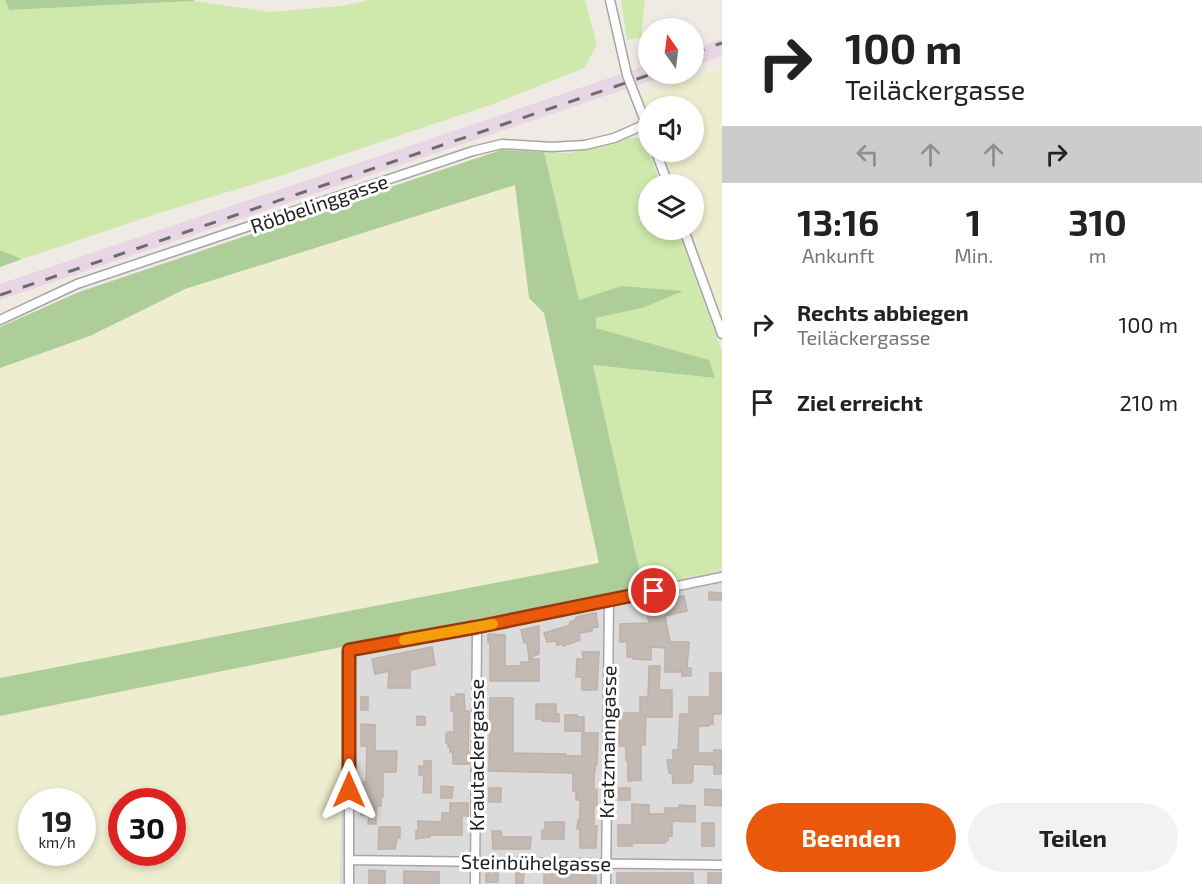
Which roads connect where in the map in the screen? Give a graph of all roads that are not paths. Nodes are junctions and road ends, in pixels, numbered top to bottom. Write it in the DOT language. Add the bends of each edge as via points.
graph roads {
  1 [pos="610,0"];
  2 [pos="638,103"];
  3 [pos="638,129"];
  4 [pos="688,240"];
  5 [pos="0,320"];
  6 [pos="722,334"];
  7 [pos="722,577"];
  8 [pos="609,600"];
  9 [pos="477,627"];
  10 [pos="349,860"];
  11 [pos="476,861"];
  12 [pos="606,863"];
  13 [pos="722,865"];
  14 [pos="349,884"];
  15 [pos="475,884"];
  16 [pos="606,884"];
  1 -- 2 [label="street" via="627,75"];
  3 -- 5 [label="street, Röbbelinggasse" via="585,145 502,144 473,150 77,284"];
  4 -- 6 [label="street"];
  7 -- 8 [label="street"];
  8 -- 9 [label="street"];
  8 -- 12 [label="street, Kratzmanngasse"];
  9 -- 10 [label="street" via="349,650"];
  9 -- 11 [label="street, Krautackergasse"];
  10 -- 11 [label="street, Steinbühelgasse"];
  10 -- 14 [label="street"];
  11 -- 12 [label="street, Steinbühelgasse"];
  11 -- 15 [label="street, Krautackergasse"];
  12 -- 13 [label="street, Steinbühelgasse"];
  12 -- 16 [label="street, Kratzmanngasse"];
}
